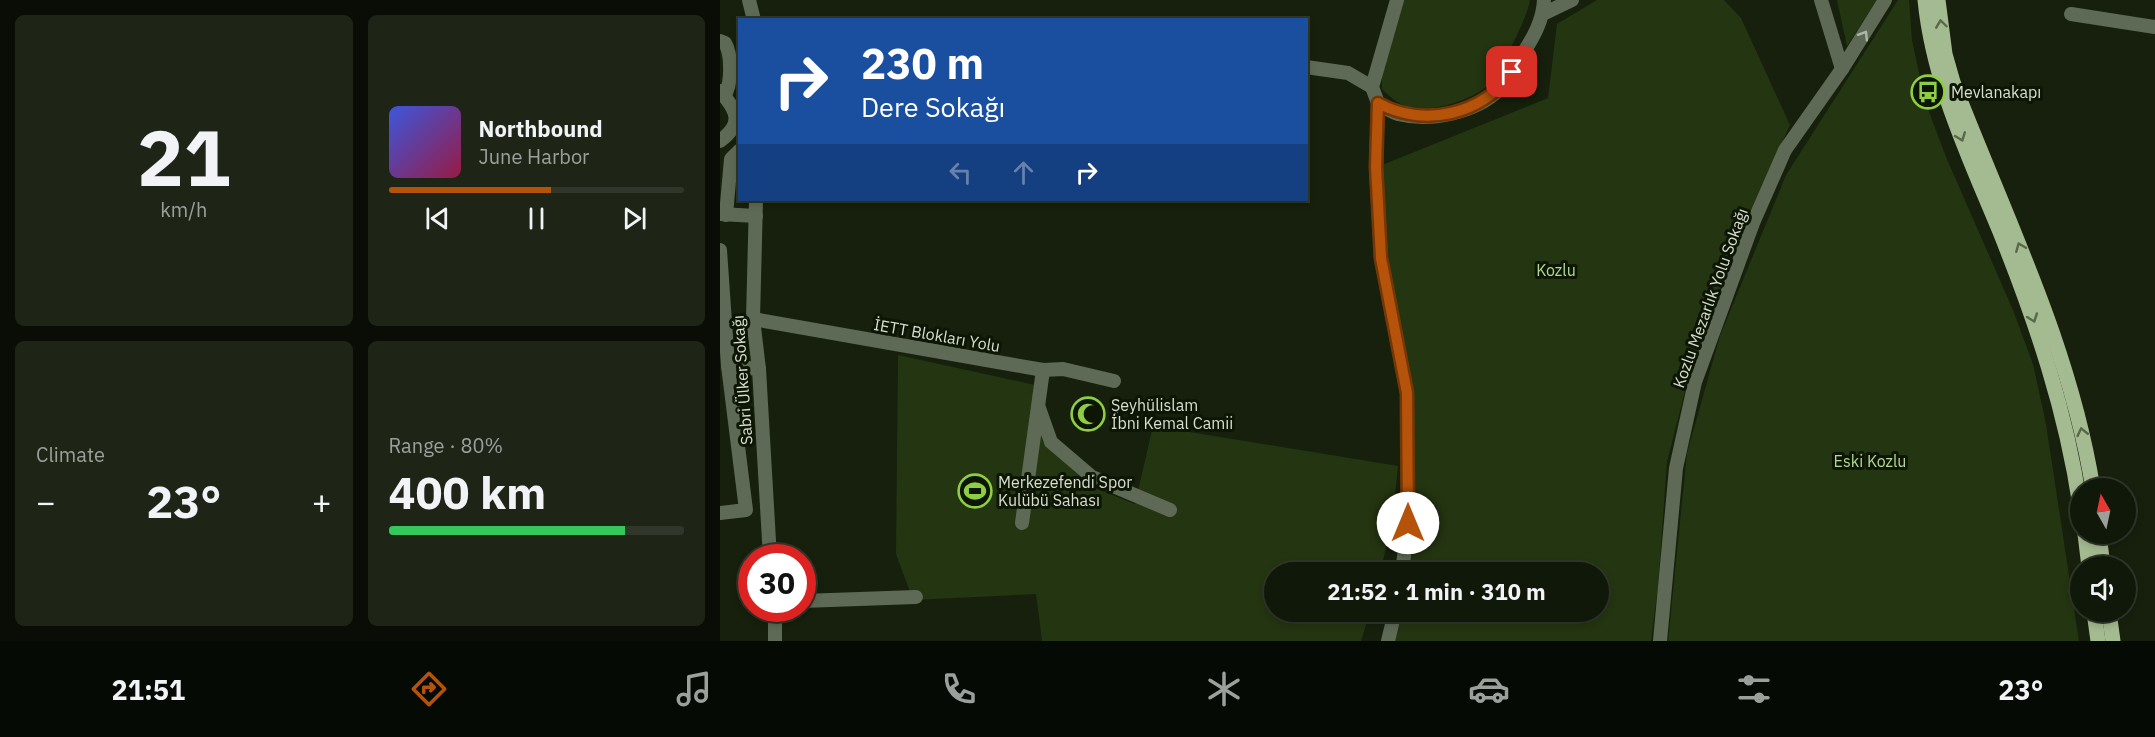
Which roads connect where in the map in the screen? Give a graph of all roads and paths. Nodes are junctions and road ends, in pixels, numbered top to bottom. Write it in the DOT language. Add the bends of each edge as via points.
graph roads {
  1 [pos="749,0"];
  2 [pos="1397,0"];
  3 [pos="1572,0"];
  4 [pos="1821,0"];
  5 [pos="1885,0"];
  6 [pos="1925,0"];
  7 [pos="1938,0"];
  8 [pos="1544,7"];
  9 [pos="2071,14"];
  10 [pos="754,18"];
  11 [pos="2155,27"];
  12 [pos="720,41"];
  13 [pos="1308,67"];
  14 [pos="1842,69"];
  15 [pos="1372,87"];
  16 [pos="722,94"];
  17 [pos="1378,103"];
  18 [pos="720,141"];
  19 [pos="738,152"];
  20 [pos="756,201"];
  21 [pos="723,214"];
  22 [pos="756,216"];
  23 [pos="720,250"];
  24 [pos="753,319"];
  25 [pos="728,366"];
  26 [pos="759,369"];
  27 [pos="1043,370"];
  28 [pos="1114,381"];
  29 [pos="1039,408"];
  30 [pos="2075,478"];
  31 [pos="2091,478"];
  32 [pos="1170,510"];
  33 [pos="720,513"];
  34 [pos="1022,523"];
  35 [pos="769,544"];
  36 [pos="1403,562"];
  37 [pos="916,597"];
  38 [pos="816,601"];
  39 [pos="775,622"];
  40 [pos="1393,622"];
  41 [pos="2095,622"];
  42 [pos="2110,622"];
  43 [pos="775,641"];
  44 [pos="1388,641"];
  45 [pos="1660,641"];
  46 [pos="2098,641"];
  47 [pos="2113,641"];
  1 -- 10 [label="street"];
  2 -- 15 [label="street"];
  3 -- 8 [label="street"];
  4 -- 14 [label="street"];
  14 -- 5 [label="street, Kozlu Mezarlık Yolu Sokağı, one-way"];
  6 -- 30 [label="main road, one-way" via="1941,83 2048,359"];
  31 -- 7 [label="main road, one-way" via="2068,375 1953,82"];
  8 -- 17 [label="street" via="1534,37 1501,89 1484,102 1464,110 1418,116 1396,114"];
  9 -- 11 [label="street"];
  12 -- 16 [label="street" via="728,51 729,88"];
  13 -- 15 [label="street" via="1348,73"];
  14 -- 45 [label="street, Kozlu Mezarlık Yolu Sokağı" via="1785,150 1753,223 1695,382 1676,468"];
  15 -- 17 [label="street"];
  16 -- 18 [label="street" via="735,108 735,121 730,133"];
  17 -- 36 [label="street" via="1376,167 1381,258 1407,393 1408,523"];
  19 -- 21 [label="street" via="731,159"];
  20 -- 22 [label="street, Sabri Ülker Sokağı"];
  21 -- 22 [label="street"];
  22 -- 24 [label="street, Sabri Ülker Sokağı"];
  23 -- 25 [label="street"];
  24 -- 26 [label="street, Sabri Ülker Sokağı"];
  24 -- 27 [label="street, İETT Blokları Yolu"];
  25 -- 26 [label="street"];
  25 -- 33 [label="street" via="746,510"];
  26 -- 35 [label="street, Sabri Ülker Sokağı"];
  27 -- 28 [label="street, İETT Blokları Yolu" via="1063,369"];
  27 -- 29 [label="street"];
  29 -- 32 [label="street" via="1051,442 1092,477"];
  29 -- 34 [label="street"];
  37 -- 38 [label="street"];
  39 -- 43 [label="street"];
  40 -- 44 [label="street"];
  41 -- 46 [label="main road"];
  42 -- 47 [label="main road"];
}
